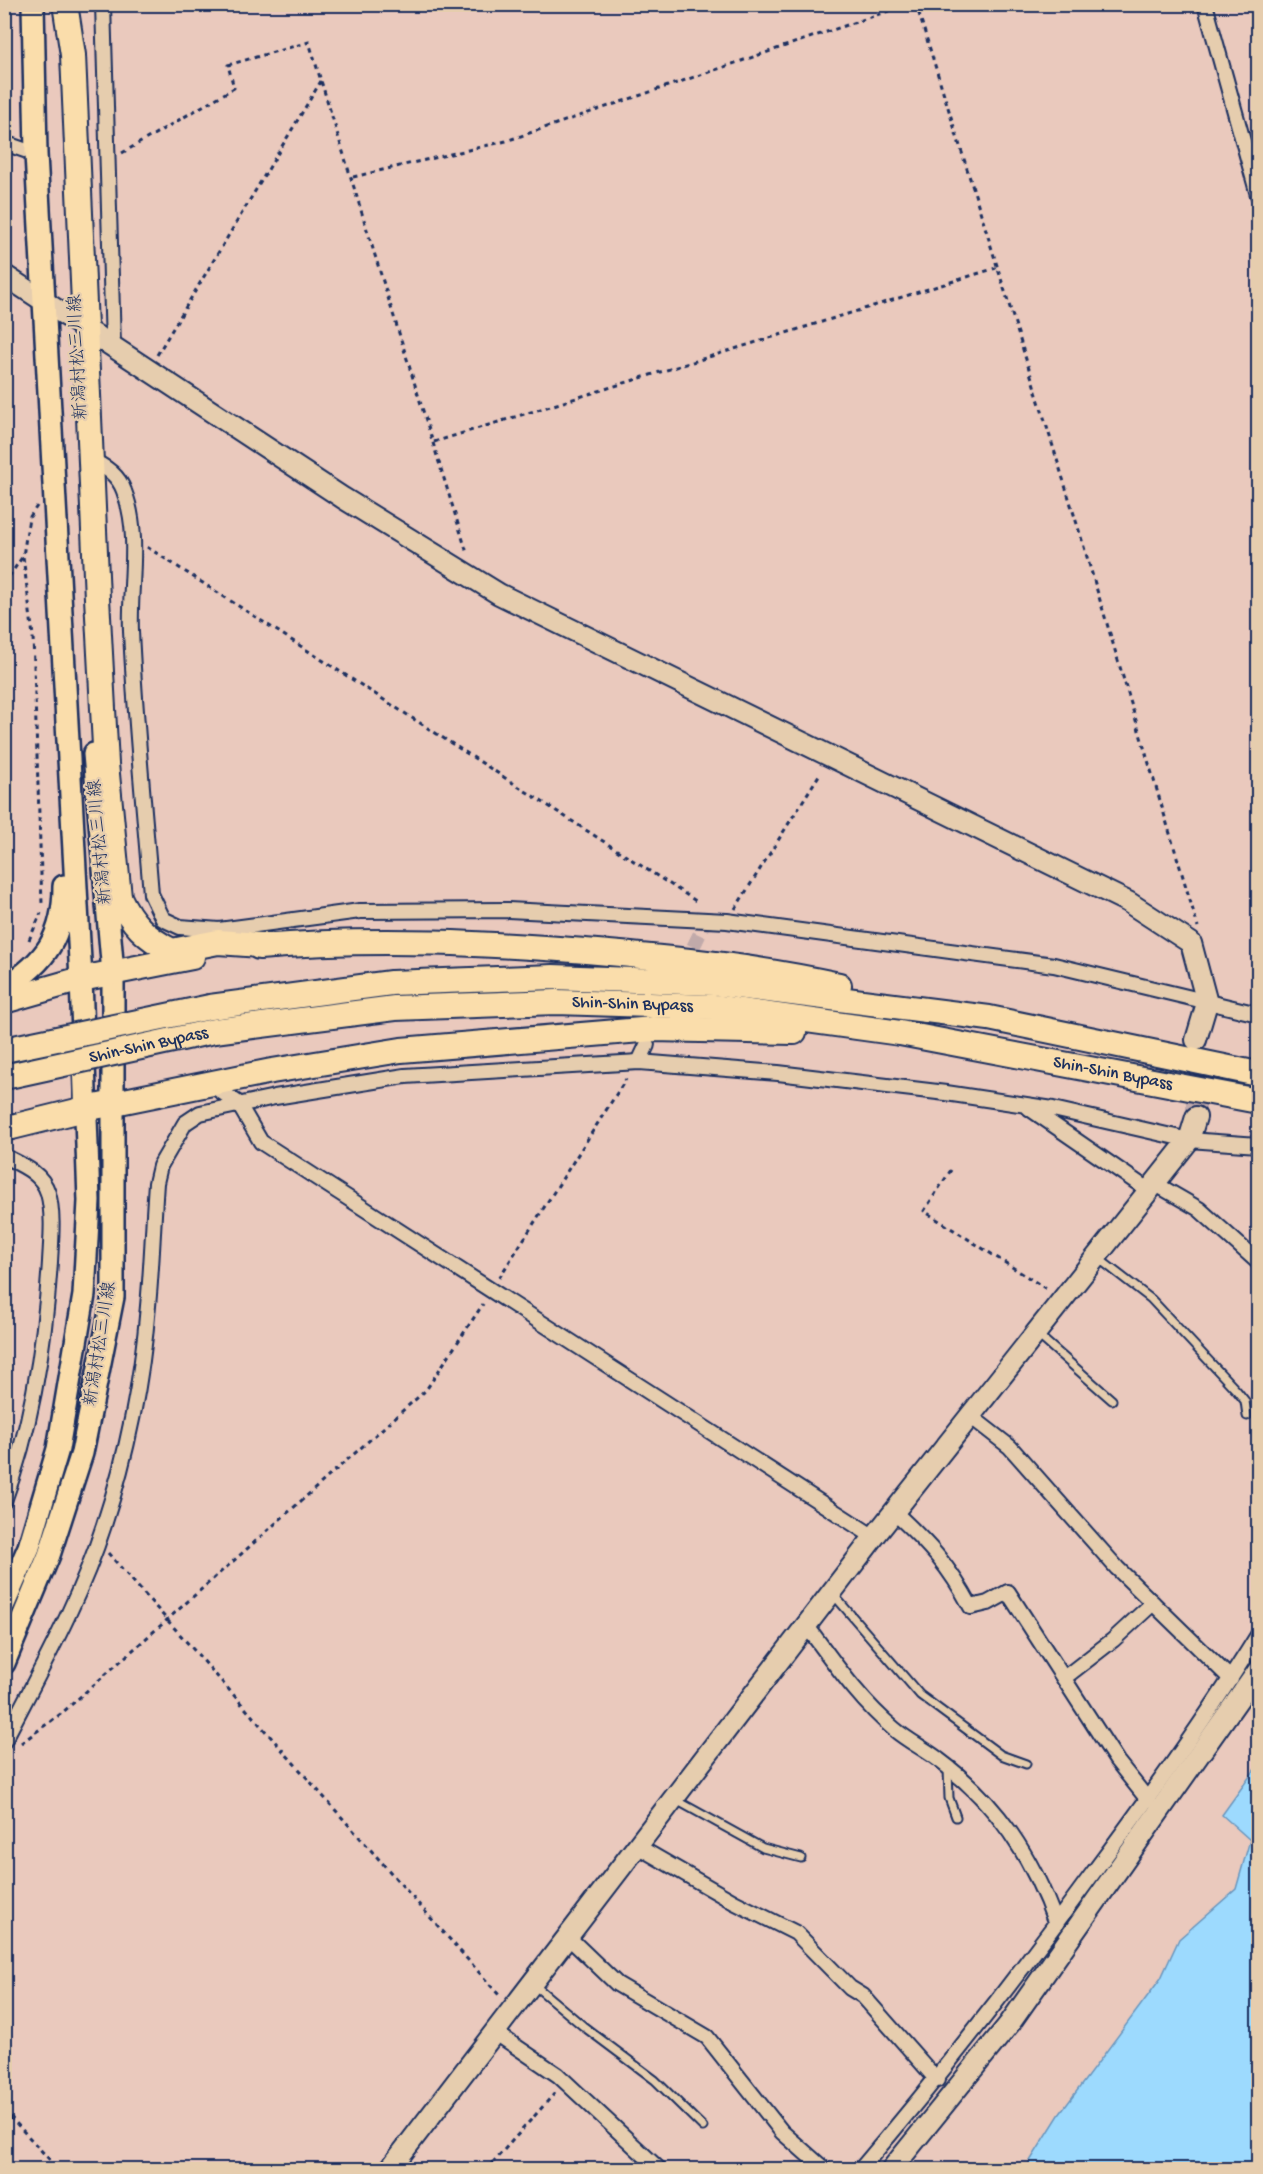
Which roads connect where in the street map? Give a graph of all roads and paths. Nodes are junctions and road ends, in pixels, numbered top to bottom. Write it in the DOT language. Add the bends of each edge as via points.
graph roads {
  1 [pos="33,4"];
  2 [pos="64,4"];
  3 [pos="103,4"];
  4 [pos="909,4"];
  5 [pos="916,4"];
  6 [pos="1205,4"];
  7 [pos="321,81"];
  8 [pos="4,143"];
  9 [pos="36,154"];
  10 [pos="109,161"];
  11 [pos="352,177"];
  12 [pos="1258,195"];
  13 [pos="996,268"];
  14 [pos="4,276"];
  15 [pos="43,303"];
  16 [pos="82,325"];
  17 [pos="113,346"];
  18 [pos="148,369"];
  19 [pos="434,442"];
  20 [pos="88,459"];
  21 [pos="53,479"];
  22 [pos="133,538"];
  23 [pos="22,556"];
  24 [pos="476,580"];
  25 [pos="4,584"];
  26 [pos="69,756"];
  27 [pos="830,758"];
  28 [pos="727,921"];
  29 [pos="704,925"];
  30 [pos="223,936"];
  31 [pos="1191,944"];
  32 [pos="26,945"];
  33 [pos="273,946"];
  34 [pos="113,973"];
  35 [pos="81,979"];
  36 [pos="4,988"];
  37 [pos="4,1001"];
  38 [pos="1207,1003"];
  39 [pos="1258,1014"];
  40 [pos="989,1018"];
  41 [pos="900,1033"];
  42 [pos="1196,1040"];
  43 [pos="647,1045"];
  44 [pos="4,1050"];
  45 [pos="639,1062"];
  46 [pos="1258,1074"];
  47 [pos="4,1077"];
  48 [pos="210,1084"];
  49 [pos="1258,1101"];
  50 [pos="238,1103"];
  51 [pos="114,1104"];
  52 [pos="1025,1105"];
  53 [pos="85,1109"];
  54 [pos="1196,1117"];
  55 [pos="6,1136"];
  56 [pos="1189,1140"];
  57 [pos="1258,1145"];
  58 [pos="4,1156"];
  59 [pos="951,1170"];
  60 [pos="1151,1187"];
  61 [pos="1095,1256"];
  62 [pos="1258,1262"];
  63 [pos="491,1291"];
  64 [pos="1062,1299"];
  65 [pos="1035,1333"];
  66 [pos="1112,1400"];
  67 [pos="969,1415"];
  68 [pos="1247,1416"];
  69 [pos="4,1501"];
  70 [pos="894,1512"];
  71 [pos="874,1537"];
  72 [pos="97,1545"];
  73 [pos="831,1592"];
  74 [pos="1153,1603"];
  75 [pos="4,1604"];
  76 [pos="166,1618"];
  77 [pos="806,1625"];
  78 [pos="1258,1635"];
  79 [pos="4,1663"];
  80 [pos="1258,1671"];
  81 [pos="1064,1678"];
  82 [pos="1231,1679"];
  83 [pos="9,1744"];
  84 [pos="1026,1764"];
  85 [pos="947,1767"];
  86 [pos="674,1799"];
  87 [pos="1148,1800"];
  88 [pos="956,1817"];
  89 [pos="638,1846"];
  90 [pos="801,1857"];
  91 [pos="1056,1924"];
  92 [pos="567,1936"];
  93 [pos="531,1982"];
  94 [pos="511,2008"];
  95 [pos="493,2031"];
  96 [pos="937,2080"];
  97 [pos="566,2081"];
  98 [pos="4,2110"];
  99 [pos="703,2127"];
  100 [pos="59,2169"];
  101 [pos="389,2169"];
  102 [pos="486,2169"];
  103 [pos="660,2169"];
  104 [pos="825,2169"];
  105 [pos="860,2169"];
  106 [pos="891,2169"];
  1 -- 9 [label="main road, 新潟村松三川線"];
  2 -- 16 [label="highway" via="73,55"];
  3 -- 10 [label="street"];
  4 -- 11 [label="path" via="506,141"];
  5 -- 13 [label="path"];
  6 -- 12 [label="street"];
  7 -- 10 [label="path" via="309,42 228,65 234,88"];
  7 -- 11 [label="path"];
  7 -- 18 [label="path"];
  8 -- 9 [label="street"];
  9 -- 15 [label="main road, 新潟村松三川線"];
  10 -- 17 [label="street"];
  11 -- 19 [label="path"];
  13 -- 19 [label="path"];
  13 -- 31 [label="path" via="1082,537 1200,934"];
  14 -- 15 [label="street"];
  15 -- 16 [label="street"];
  15 -- 21 [label="main road, 新潟村松三川線"];
  16 -- 17 [label="street"];
  16 -- 20 [label="highway"];
  17 -- 18 [label="street"];
  18 -- 24 [label="street"];
  19 -- 24 [label="path"];
  20 -- 22 [label="street" via="113,472 124,488"];
  20 -- 30 [label="highway" via="118,897 140,931 172,951"];
  20 -- 34 [label="main road, 新潟村松三川線" via="95,764"];
  21 -- 23 [label="path" via="29,518"];
  21 -- 26 [label="main road, 新潟村松三川線"];
  22 -- 28 [label="path"];
  22 -- 30 [label="street" via="131,629 151,894 163,919 180,927"];
  23 -- 25 [label="path"];
  23 -- 32 [label="path" via="33,636 42,886 42,909"];
  24 -- 27 [label="street"];
  26 -- 35 [label="main road, 新潟村松三川線"];
  26 -- 36 [label="main road" via="60,775 64,911 49,949 32,971"];
  27 -- 28 [label="path"];
  27 -- 31 [label="street" via="1128,902"];
  28 -- 29 [label="street"];
  28 -- 30 [label="street" via="508,910 360,911"];
  28 -- 38 [label="street" via="1054,964"];
  30 -- 33 [label="highway"];
  31 -- 38 [label="street"];
  33 -- 34 [label="highway" via="227,950"];
  33 -- 40 [label="highway" via="388,940 666,958 784,973"];
  34 -- 35 [label="highway"];
  34 -- 51 [label="main road, 新潟村松三川線"];
  35 -- 37 [label="highway"];
  35 -- 53 [label="main road, 新潟村松三川線"];
  38 -- 39 [label="street"];
  38 -- 42 [label="street"];
  40 -- 44 [label="highway, Shin-Shin Bypass, bridge" via="713,983 553,977 391,983 210,1007"];
  40 -- 46 [label="highway, Shin-Shin Bypass"];
  41 -- 47 [label="highway, Shin-Shin Bypass, bridge" via="713,1007 556,1002 395,1008 214,1031"];
  41 -- 48 [label="highway" via="653,1029 535,1037 401,1050"];
  41 -- 49 [label="highway, Shin-Shin Bypass"];
  43 -- 45 [label="street"];
  45 -- 50 [label="street" via="405,1076"];
  45 -- 52 [label="street" via="789,1074"];
  45 -- 63 [label="path"];
  48 -- 50 [label="street"];
  48 -- 51 [label="highway"];
  50 -- 63 [label="street" via="261,1142"];
  50 -- 72 [label="street" via="200,1113 185,1123 160,1166 142,1362 120,1469"];
  51 -- 53 [label="highway"];
  51 -- 79 [label="main road, 新潟村松三川線" via="112,1297 82,1454 49,1555"];
  52 -- 56 [label="street"];
  52 -- 60 [label="street"];
  53 -- 55 [label="highway"];
  53 -- 75 [label="main road, 新潟村松三川線" via="89,1201 84,1295 58,1449 29,1547"];
  54 -- 56 [label="street"];
  56 -- 57 [label="street"];
  56 -- 60 [label="street"];
  58 -- 69 [label="street" via="33,1170 48,1192 51,1232 46,1317 19,1453"];
  59 -- 64 [label="path" via="924,1211"];
  60 -- 61 [label="street"];
  60 -- 62 [label="street" via="1198,1209"];
  61 -- 64 [label="street"];
  61 -- 68 [label="lane" via="1175,1323 1238,1391 1245,1401"];
  63 -- 71 [label="street"];
  63 -- 76 [label="path" via="426,1390"];
  64 -- 65 [label="street"];
  65 -- 66 [label="lane"];
  65 -- 67 [label="street"];
  67 -- 70 [label="street"];
  67 -- 74 [label="street" via="1010,1447"];
  70 -- 71 [label="street"];
  70 -- 81 [label="street" via="931,1546 972,1607 1008,1592"];
  71 -- 73 [label="street"];
  72 -- 76 [label="path" via="111,1555"];
  72 -- 83 [label="street"];
  73 -- 77 [label="street"];
  73 -- 84 [label="lane" via="920,1695 1001,1755"];
  74 -- 81 [label="street"];
  74 -- 82 [label="street"];
  76 -- 83 [label="path" via="62,1713"];
  76 -- 94 [label="path"];
  77 -- 85 [label="street" via="850,1683 894,1729"];
  77 -- 86 [label="street"];
  78 -- 82 [label="street"];
  80 -- 106 [label="street" via="1010,2023"];
  81 -- 87 [label="street" via="1117,1761"];
  82 -- 87 [label="street"];
  85 -- 88 [label="lane" via="948,1798"];
  85 -- 91 [label="street" via="985,1798 1024,1854 1043,1887"];
  86 -- 89 [label="street"];
  86 -- 90 [label="lane" via="763,1848"];
  87 -- 91 [label="street"];
  89 -- 92 [label="street"];
  89 -- 96 [label="street" via="796,1933 850,1989 863,1996"];
  91 -- 96 [label="street"];
  92 -- 93 [label="street"];
  92 -- 104 [label="street" via="616,1984 707,2037 782,2132"];
  93 -- 94 [label="street"];
  93 -- 99 [label="lane" via="655,2080"];
  94 -- 95 [label="street"];
  95 -- 97 [label="street"];
  95 -- 101 [label="street"];
  96 -- 105 [label="street"];
  97 -- 102 [label="path"];
  97 -- 103 [label="street"];
  98 -- 100 [label="path"];
}
